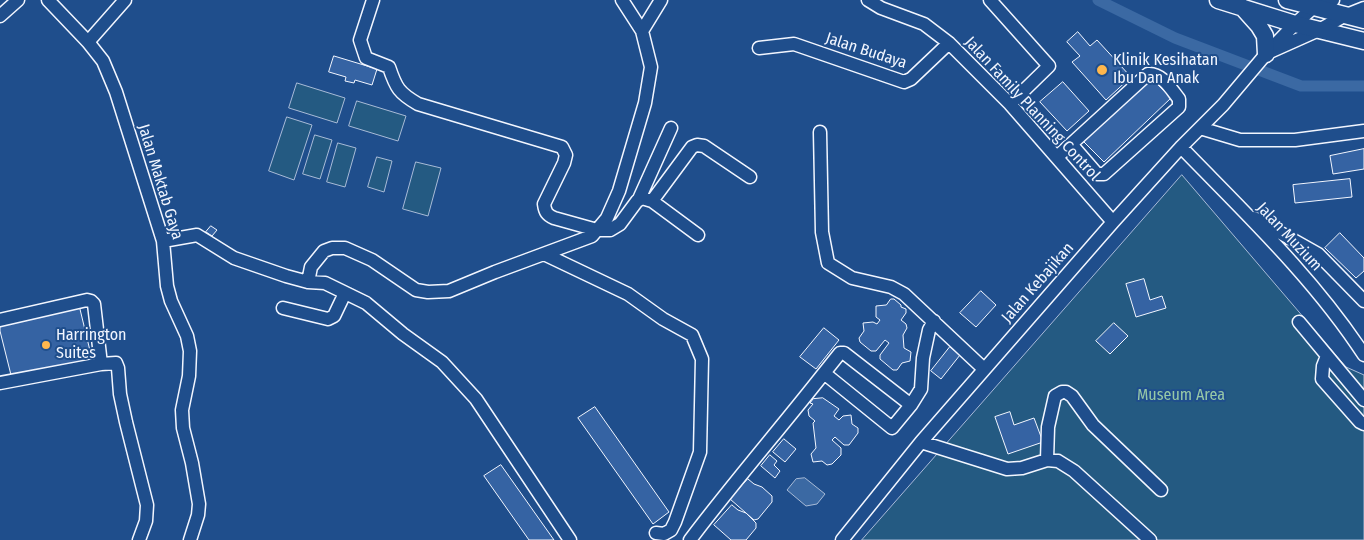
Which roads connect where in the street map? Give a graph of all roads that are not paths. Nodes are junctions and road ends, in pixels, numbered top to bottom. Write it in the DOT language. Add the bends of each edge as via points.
graph roads {
  1 [pos="18,0"];
  2 [pos="48,0"];
  3 [pos="126,0"];
  4 [pos="373,0"];
  5 [pos="622,0"];
  6 [pos="661,0"];
  7 [pos="868,0"];
  8 [pos="990,0"];
  9 [pos="1218,0"];
  10 [pos="1287,0"];
  11 [pos="1333,0"];
  12 [pos="1242,7"];
  13 [pos="1314,7"];
  14 [pos="1364,8"];
  15 [pos="0,16"];
  16 [pos="1344,16"];
  17 [pos="1364,20"];
  18 [pos="1295,24"];
  19 [pos="1319,30"];
  20 [pos="642,31"];
  21 [pos="1364,41"];
  22 [pos="88,42"];
  23 [pos="949,43"];
  24 [pos="759,48"];
  25 [pos="1266,54"];
  26 [pos="1010,104"];
  27 [pos="670,128"];
  28 [pos="1200,128"];
  29 [pos="1364,131"];
  30 [pos="820,132"];
  31 [pos="1071,144"];
  32 [pos="1181,147"];
  33 [pos="1057,157"];
  34 [pos="750,177"];
  35 [pos="639,199"];
  36 [pos="652,202"];
  37 [pos="1245,213"];
  38 [pos="1113,222"];
  39 [pos="598,230"];
  40 [pos="698,236"];
  41 [pos="163,241"];
  42 [pos="544,254"];
  43 [pos="308,282"];
  44 [pos="345,293"];
  45 [pos="1364,302"];
  46 [pos="283,308"];
  47 [pos="0,320"];
  48 [pos="934,321"];
  49 [pos="1299,322"];
  50 [pos="1364,355"];
  51 [pos="1327,356"];
  52 [pos="106,363"];
  53 [pos="984,369"];
  54 [pos="824,373"];
  55 [pos="0,383"];
  56 [pos="1364,400"];
  57 [pos="911,405"];
  58 [pos="1364,424"];
  59 [pos="921,442"];
  60 [pos="1047,460"];
  61 [pos="1161,490"];
  62 [pos="656,533"];
  63 [pos="139,540"];
  64 [pos="190,540"];
  65 [pos="570,540"];
  66 [pos="690,540"];
  67 [pos="842,540"];
  68 [pos="1150,540"];
  1 -- 15 [label="street"];
  2 -- 22 [label="street, Jalan Maktab Gaya"];
  3 -- 22 [label="street"];
  4 -- 39 [label="street" via="360,40 366,58 390,68 404,96 418,104 562,146 566,155 564,163 544,204 545,211 554,218"];
  5 -- 20 [label="street"];
  6 -- 20 [label="street"];
  7 -- 23 [label="street, Jalan Family Planning Control" via="924,24"];
  8 -- 26 [label="street" via="1049,66"];
  9 -- 12 [label="main road"];
  10 -- 13 [label="main road"];
  11 -- 13 [label="street"];
  12 -- 18 [label="main road"];
  12 -- 25 [label="main road" via="1265,36"];
  13 -- 16 [label="main road"];
  13 -- 18 [label="street, Jalan Kebajikan"];
  14 -- 16 [label="street, Jalan Kebajikan"];
  16 -- 17 [label="main road"];
  16 -- 19 [label="street, Jalan Kebajikan"];
  18 -- 19 [label="main road"];
  18 -- 25 [label="street, Jalan Kebajikan"];
  19 -- 21 [label="main road"];
  19 -- 25 [label="street, Jalan Kebajikan"];
  20 -- 39 [label="street" via="651,67 645,103 619,190"];
  22 -- 41 [label="street, Jalan Maktab Gaya" via="110,76"];
  23 -- 24 [label="street, Jalan Budaya" via="904,82 794,44"];
  23 -- 26 [label="street, Jalan Family Planning Control"];
  25 -- 28 [label="street, Jalan Kebajikan"];
  26 -- 33 [label="street, Jalan Family Planning Control"];
  27 -- 35 [label="street"];
  28 -- 29 [label="street" via="1240,140 1296,140"];
  28 -- 32 [label="street, Jalan Kebajikan"];
  30 -- 48 [label="street" via="822,232 828,262 852,278 892,287"];
  31 -- 31 [label="street" via="1148,74 1159,76 1180,98 1178,107 1104,174 1097,174"];
  31 -- 33 [label="street"];
  32 -- 37 [label="street, Jalan Muzium"];
  32 -- 38 [label="street, Jalan Kebajikan"];
  33 -- 38 [label="street, Jalan Family Planning Control"];
  34 -- 36 [label="street" via="704,146 697,145 692,147"];
  35 -- 36 [label="street"];
  35 -- 39 [label="street" via="620,224 613,229"];
  36 -- 40 [label="street"];
  37 -- 45 [label="street" via="1318,254"];
  37 -- 50 [label="street, Jalan Muzium" via="1325,300"];
  38 -- 53 [label="street, Jalan Kebajikan"];
  39 -- 42 [label="street" via="592,236"];
  41 -- 43 [label="street" via="197,235 234,258"];
  41 -- 64 [label="street, Jalan Maktab Gaya" via="167,286 190,352 182,410 199,504"];
  42 -- 43 [label="street" via="449,291 428,292 416,290 360,254 345,248 332,248 324,251 311,267"];
  42 -- 62 [label="street" via="628,294 692,335 699,351 702,359 700,452 671,530 664,534"];
  43 -- 44 [label="street" via="324,283"];
  44 -- 46 [label="street" via="334,316 328,319"];
  44 -- 65 [label="street" via="366,303 442,362 476,398"];
  47 -- 52 [label="street" via="91,301"];
  48 -- 53 [label="street"];
  48 -- 57 [label="street" via="923,358 921,389"];
  49 -- 51 [label="street"];
  51 -- 56 [label="street"];
  51 -- 58 [label="street" via="1322,379"];
  52 -- 55 [label="street"];
  52 -- 63 [label="street" via="116,363 118,368 120,394 147,505 146,521"];
  53 -- 59 [label="street, Jalan Kebajikan"];
  54 -- 57 [label="street" via="840,353 844,353"];
  54 -- 57 [label="street" via="892,428"];
  54 -- 66 [label="street"];
  59 -- 60 [label="street" via="1008,469"];
  59 -- 67 [label="street, Jalan Kebajikan"];
  60 -- 61 [label="street" via="1048,427 1055,396 1066,392"];
  60 -- 68 [label="street" via="1058,460 1074,471"];
}
